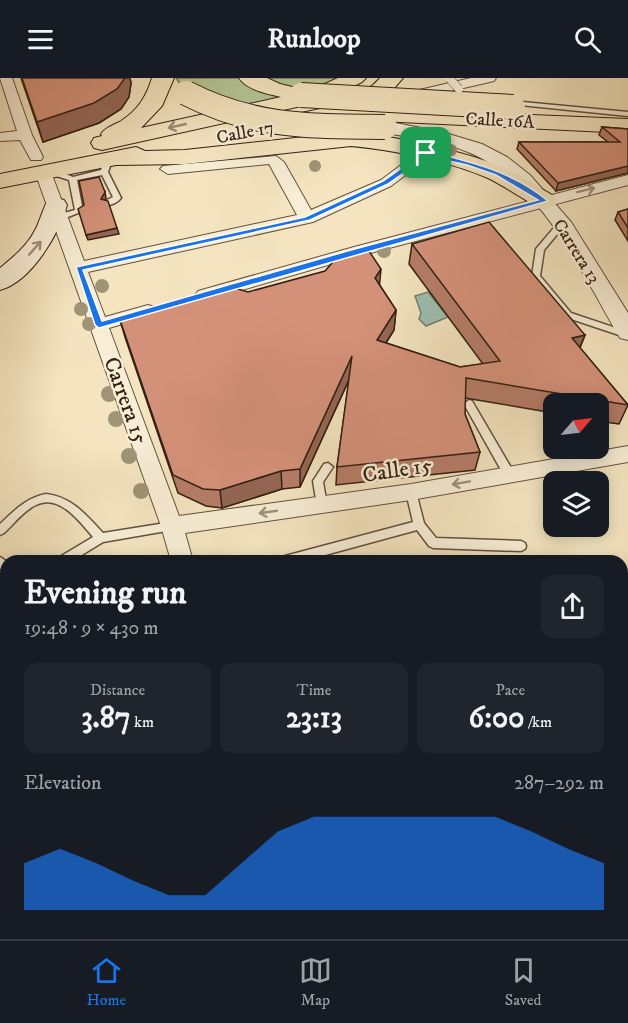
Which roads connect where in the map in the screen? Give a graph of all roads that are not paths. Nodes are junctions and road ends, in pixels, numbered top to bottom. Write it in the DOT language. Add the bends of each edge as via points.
graph roads {
  1 [pos="5,78"];
  2 [pos="250,78"];
  3 [pos="355,78"];
  4 [pos="392,78"];
  5 [pos="450,78"];
  6 [pos="489,78"];
  7 [pos="175,84"];
  8 [pos="467,93"];
  9 [pos="309,96"];
  10 [pos="475,97"];
  11 [pos="540,107"];
  12 [pos="628,110"];
  13 [pos="336,113"];
  14 [pos="628,114"];
  15 [pos="385,127"];
  16 [pos="628,127"];
  17 [pos="25,135"];
  18 [pos="0,137"];
  19 [pos="426,153"];
  20 [pos="109,163"];
  21 [pos="0,166"];
  22 [pos="43,167"];
  23 [pos="168,169"];
  24 [pos="73,179"];
  25 [pos="628,180"];
  26 [pos="0,181"];
  27 [pos="545,201"];
  28 [pos="108,202"];
  29 [pos="58,211"];
  30 [pos="307,218"];
  31 [pos="561,225"];
  32 [pos="79,268"];
  33 [pos="0,282"];
  34 [pos="227,288"];
  35 [pos="247,292"];
  36 [pos="184,300"];
  37 [pos="163,307"];
  38 [pos="99,325"];
  39 [pos="628,333"];
  40 [pos="469,404"];
  41 [pos="628,454"];
  42 [pos="328,466"];
  43 [pos="509,474"];
  44 [pos="411,492"];
  45 [pos="322,505"];
  46 [pos="419,525"];
  47 [pos="172,526"];
  48 [pos="0,530"];
  49 [pos="101,538"];
  50 [pos="521,546"];
  51 [pos="72,555"];
  52 [pos="180,555"];
  53 [pos="307,555"];
  1 -- 17 [label="street, Carrera 15"];
  2 -- 9 [label="main road" via="273,89"];
  3 -- 9 [label="main road"];
  4 -- 13 [label="main road" via="382,91"];
  5 -- 8 [label="lane, bridge"];
  6 -- 13 [label="street, Calle 17"];
  7 -- 15 [label="main road, bridge" via="206,105 268,123"];
  7 -- 22 [label="main road" via="137,122"];
  9 -- 11 [label="main road, Calle 16A, bridge"];
  9 -- 22 [label="main road, Calle 17, one-way"];
  10 -- 11 [label="lane"];
  11 -- 12 [label="main road, Calle 16A"];
  11 -- 14 [label="lane"];
  13 -- 16 [label="main road, Calle 16A"];
  13 -- 20 [label="main road, Calle 17"];
  15 -- 16 [label="main road"];
  15 -- 27 [label="street, Carrera 13" via="477,148 502,161"];
  17 -- 18 [label="street"];
  17 -- 22 [label="street, Carrera 15"];
  19 -- 20 [label="main road" via="351,139"];
  19 -- 27 [label="main road" via="498,174"];
  19 -- 30 [label="street" via="386,183"];
  20 -- 22 [label="main road, Calle 17"];
  20 -- 24 [label="lane"];
  20 -- 28 [label="lane" via="117,198"];
  21 -- 22 [label="main road, Calle 17"];
  22 -- 24 [label="lane"];
  22 -- 26 [label="main road, Calle 17"];
  22 -- 29 [label="street, Carrera 15"];
  23 -- 30 [label="street" via="271,159 277,162"];
  24 -- 29 [label="lane" via="79,211"];
  27 -- 25 [label="street, one-way"];
  27 -- 31 [label="street, Carrera 13"];
  27 -- 34 [label="street"];
  29 -- 32 [label="street, Carrera 15"];
  33 -- 29 [label="main road, one-way" via="37,248"];
  30 -- 32 [label="street"];
  31 -- 39 [label="street, Carrera 13"];
  31 -- 39 [label="lane" via="540,249 536,276 568,315"];
  32 -- 38 [label="street, Carrera 15"];
  34 -- 35 [label="lane"];
  34 -- 36 [label="street"];
  37 -- 38 [label="street"];
  38 -- 47 [label="street, Carrera 15"];
  40 -- 43 [label="lane"];
  41 -- 43 [label="street, Calle 15"];
  42 -- 45 [label="lane" via="318,481"];
  43 -- 44 [label="street, Calle 15, one-way"];
  44 -- 45 [label="street, Calle 15"];
  44 -- 46 [label="lane"];
  45 -- 47 [label="street, Calle 15, one-way"];
  46 -- 50 [label="lane" via="433,543"];
  46 -- 53 [label="lane"];
  47 -- 49 [label="lane"];
  47 -- 52 [label="street, Carrera 15"];
  48 -- 49 [label="lane" via="36,500 51,497 70,506"];
  49 -- 51 [label="lane"];
}
